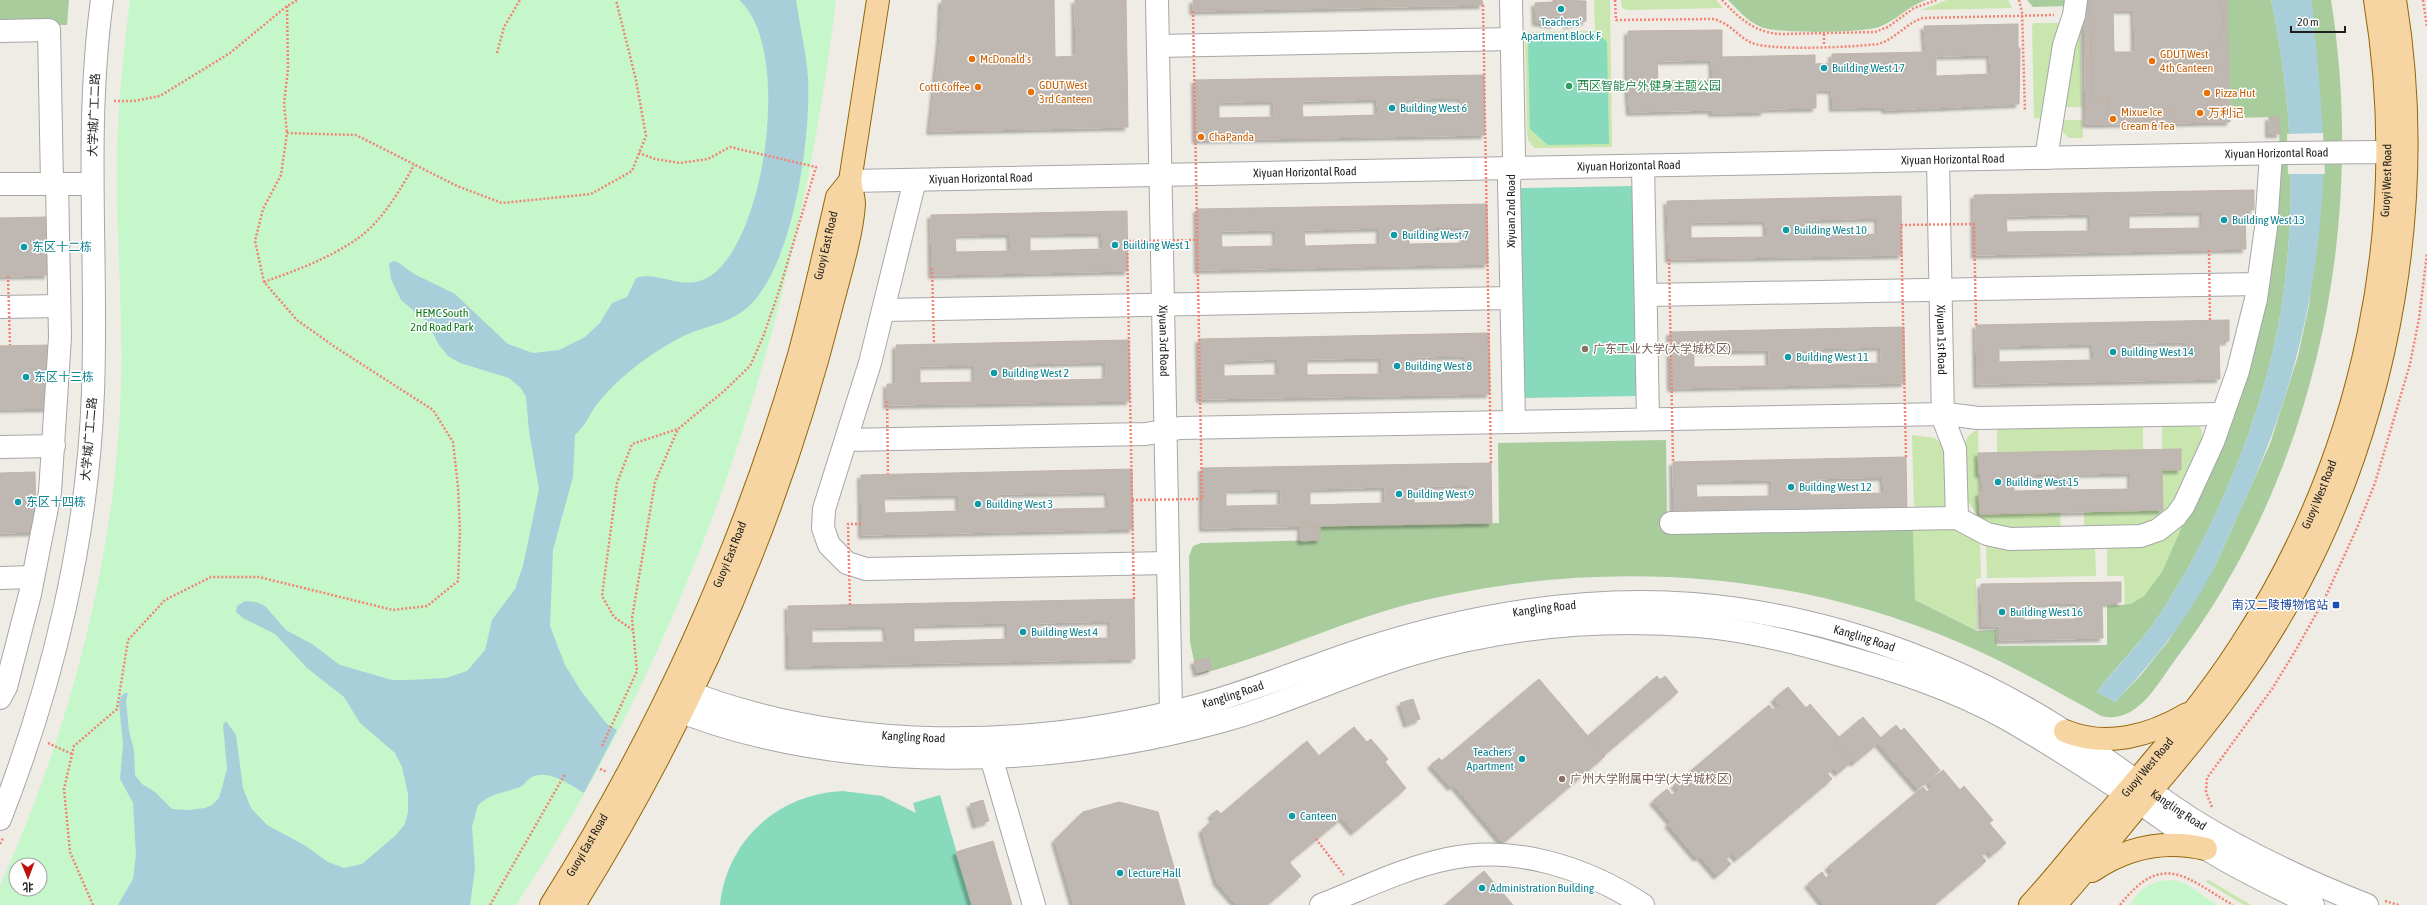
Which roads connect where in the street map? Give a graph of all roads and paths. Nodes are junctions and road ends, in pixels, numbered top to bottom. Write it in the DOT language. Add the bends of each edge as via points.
graph roads {
  1 [pos="102,0"];
  2 [pos="298,0"];
  3 [pos="520,0"];
  4 [pos="616,0"];
  5 [pos="878,0"];
  6 [pos="1157,0"];
  7 [pos="1511,0"];
  8 [pos="1615,0"];
  9 [pos="1722,0"];
  10 [pos="1936,0"];
  11 [pos="2019,0"];
  12 [pos="2374,0"];
  13 [pos="2395,0"];
  14 [pos="2423,0"];
  15 [pos="1483,5"];
  16 [pos="287,6"];
  17 [pos="2075,7"];
  18 [pos="1193,11"];
  19 [pos="2022,16"];
  20 [pos="2427,27"];
  21 [pos="0,30"];
  22 [pos="1824,34"];
  23 [pos="1512,39"];
  24 [pos="1158,46"];
  25 [pos="1824,46"];
  26 [pos="497,53"];
  27 [pos="111,101"];
  28 [pos="2025,111"];
  29 [pos="287,133"];
  30 [pos="639,153"];
  31 [pos="2275,154"];
  32 [pos="2397,155"];
  33 [pos="2046,158"];
  34 [pos="1938,160"];
  35 [pos="414,165"];
  36 [pos="1644,166"];
  37 [pos="1511,168"];
  38 [pos="1160,175"];
  39 [pos="915,180"];
  40 [pos="850,181"];
  41 [pos="55,183"];
  42 [pos="0,184"];
  43 [pos="92,184"];
  44 [pos="1197,240"];
  45 [pos="2209,250"];
  46 [pos="2427,253"];
  47 [pos="1669,259"];
  48 [pos="932,268"];
  49 [pos="8,276"];
  50 [pos="264,282"];
  51 [pos="2258,284"];
  52 [pos="1940,290"];
  53 [pos="1646,296"];
  54 [pos="1511,298"];
  55 [pos="1163,305"];
  56 [pos="60,306"];
  57 [pos="0,307"];
  58 [pos="884,310"];
  59 [pos="2210,321"];
  60 [pos="1976,325"];
  61 [pos="934,344"];
  62 [pos="10,345"];
  63 [pos="887,401"];
  64 [pos="1943,414"];
  65 [pos="2223,414"];
  66 [pos="1648,419"];
  67 [pos="1514,422"];
  68 [pos="678,429"];
  69 [pos="1166,431"];
  70 [pos="846,440"];
  71 [pos="54,446"];
  72 [pos="0,447"];
  73 [pos="1906,457"];
  74 [pos="1491,462"];
  75 [pos="1672,462"];
  76 [pos="888,474"];
  77 [pos="1132,500"];
  78 [pos="1957,518"];
  79 [pos="1671,523"];
  80 [pos="862,524"];
  81 [pos="1168,563"];
  82 [pos="34,577"];
  83 [pos="0,578"];
  84 [pos="1134,599"];
  85 [pos="850,604"];
  86 [pos="633,630"];
  87 [pos="0,698"];
  88 [pos="676,699"];
  89 [pos="2197,708"];
  90 [pos="1171,712"];
  91 [pos="2065,731"];
  92 [pos="48,743"];
  93 [pos="602,746"];
  94 [pos="72,754"];
  95 [pos="991,757"];
  96 [pos="600,769"];
  97 [pos="607,772"];
  98 [pos="565,774"];
  99 [pos="2138,792"];
  100 [pos="2216,812"];
  101 [pos="0,819"];
  102 [pos="1316,839"];
  103 [pos="2206,849"];
  104 [pos="2076,882"];
  105 [pos="1357,891"];
  106 [pos="2373,902"];
  107 [pos="93,905"];
  108 [pos="490,905"];
  109 [pos="551,905"];
  110 [pos="574,905"];
  111 [pos="1034,905"];
  112 [pos="1321,905"];
  113 [pos="1643,905"];
  114 [pos="2030,905"];
  115 [pos="2056,905"];
  116 [pos="2120,905"];
  117 [pos="2233,905"];
  118 [pos="2313,905"];
  119 [pos="2399,905"];
  1 -- 43 [label="street, 大学城广工二路" via="93,100"];
  2 -- 16 [label="path"];
  3 -- 26 [label="path" via="504,27"];
  4 -- 30 [label="path" via="636,80 646,136"];
  5 -- 40 [label="main road, Guoyi East Road"];
  6 -- 24 [label="street, Xiyuan 3rd Road"];
  7 -- 23 [label="street, Xiyuan 2nd Road"];
  8 -- 25 [label="path" via="1616,20 1713,19 1724,23 1745,39 1760,45"];
  9 -- 22 [label="path" via="1745,22 1768,33"];
  10 -- 22 [label="path" via="1914,8 1882,30 1868,33"];
  11 -- 19 [label="path"];
  12 -- 32 [label="main road, Guoyi West Road"];
  13 -- 32 [label="main road, Guoyi West Road" via="2405,81"];
  14 -- 20 [label="path"];
  15 -- 74 [label="path, bridge"];
  16 -- 27 [label="path" via="230,53 160,96 134,101"];
  16 -- 29 [label="path" via="288,68 284,104"];
  17 -- 19 [label="path"];
  17 -- 33 [label="street" via="2064,45"];
  18 -- 44 [label="path, bridge"];
  19 -- 25 [label="path" via="1923,18 1883,42 1864,46"];
  19 -- 28 [label="path"];
  21 -- 41 [label="street" via="49,30"];
  22 -- 25 [label="path"];
  23 -- 24 [label="street"];
  23 -- 37 [label="street, Xiyuan 2nd Road" via="1514,157"];
  24 -- 38 [label="street, Xiyuan 3rd Road"];
  29 -- 35 [label="path" via="356,135"];
  29 -- 50 [label="path" via="281,174 263,209 255,241"];
  30 -- 35 [label="path" via="632,171 591,194 502,203 457,186"];
  30 -- 68 [label="path" via="680,163 708,159 730,147 816,167 779,291 750,366"];
  31 -- 32 [label="street, Xiyuan Horizontal Road"];
  31 -- 33 [label="street, Xiyuan Horizontal Road"];
  31 -- 51 [label="street"];
  32 -- 89 [label="main road, Guoyi West Road" via="2369,341 2344,427 2314,507 2282,576 2242,644"];
  32 -- 99 [label="main road, Guoyi West Road" via="2402,240 2387,338 2363,426 2333,507 2298,585 2222,706"];
  33 -- 34 [label="street, Xiyuan Horizontal Road"];
  34 -- 36 [label="street, Xiyuan Horizontal Road"];
  34 -- 52 [label="street, Xiyuan 1st Road"];
  35 -- 50 [label="path" via="396,197 362,236 321,259"];
  36 -- 37 [label="street, Xiyuan Horizontal Road"];
  36 -- 53 [label="street"];
  37 -- 38 [label="street, Xiyuan Horizontal Road"];
  37 -- 54 [label="street, Xiyuan 2nd Road"];
  38 -- 39 [label="street, Xiyuan Horizontal Road"];
  38 -- 55 [label="street, Xiyuan 3rd Road"];
  39 -- 40 [label="street, Xiyuan Horizontal Road"];
  39 -- 58 [label="street"];
  40 -- 88 [label="main road, Guoyi East Road" via="854,203 844,255 802,408 758,535"];
  41 -- 42 [label="street"];
  41 -- 43 [label="street"];
  41 -- 56 [label="street"];
  43 -- 101 [label="street, 大学城广工二路" via="95,315 93,394 82,511 56,649 42,698"];
  44 -- 77 [label="path, bridge" via="1127,241"];
  44 -- 77 [label="path, bridge" via="1202,499"];
  45 -- 59 [label="path, bridge"];
  46 -- 100 [label="path" via="2419,319 2410,364 2375,483 2328,593 2294,653 2207,778 2206,792"];
  47 -- 75 [label="path, bridge"];
  48 -- 61 [label="path, bridge"];
  49 -- 62 [label="path, bridge"];
  50 -- 94 [label="path" via="297,320 433,410 453,442 459,495 458,581 427,606 393,610 259,577 211,577 164,600 128,640 117,709 74,746"];
  51 -- 52 [label="street"];
  51 -- 65 [label="street" via="2238,372"];
  52 -- 53 [label="street"];
  52 -- 64 [label="street, Xiyuan 1st Road"];
  53 -- 66 [label="street"];
  54 -- 55 [label="street"];
  54 -- 67 [label="street, Xiyuan 2nd Road"];
  55 -- 58 [label="street"];
  55 -- 69 [label="street, Xiyuan 3rd Road"];
  56 -- 57 [label="street"];
  56 -- 71 [label="street" via="59,384"];
  58 -- 70 [label="street"];
  60 -- 73 [label="path, bridge" via="1974,224 1902,225"];
  63 -- 76 [label="path, bridge"];
  64 -- 65 [label="street" via="1978,418"];
  64 -- 66 [label="street"];
  64 -- 78 [label="street, Xiyuan 1st Road" via="1955,449"];
  65 -- 78 [label="street" via="2213,442 2181,510 2165,526 2152,533 2130,537 2010,539 1987,534"];
  66 -- 67 [label="street"];
  67 -- 69 [label="street" via="1180,428"];
  68 -- 86 [label="path" via="655,482 635,591"];
  68 -- 86 [label="path" via="632,444 616,483 602,596 614,617"];
  69 -- 70 [label="street" via="1146,434"];
  69 -- 81 [label="street, Xiyuan 3rd Road"];
  70 -- 81 [label="street" via="826,501 824,528 829,545 840,558 854,566 872,569"];
  71 -- 72 [label="street"];
  71 -- 82 [label="street" via="50,492"];
  77 -- 84 [label="path, bridge"];
  78 -- 79 [label="street"];
  80 -- 85 [label="path, bridge" via="848,524"];
  81 -- 90 [label="street, Xiyuan 3rd Road"];
  82 -- 83 [label="street"];
  82 -- 87 [label="street" via="6,687"];
  86 -- 93 [label="path" via="637,671"];
  88 -- 90 [label="street, Kangling Road" via="815,726 905,736 1042,734 1126,722"];
  88 -- 95 [label="street, Kangling Road" via="741,732 811,745 896,755"];
  88 -- 109 [label="main road, Guoyi East Road"];
  88 -- 110 [label="main road, Guoyi East Road" via="638,796"];
  89 -- 91 [label="main road" via="2160,728 2126,738 2095,740 2080,738"];
  89 -- 99 [label="main road, Guoyi West Road"];
  90 -- 91 [label="street, Kangling Road" via="1235,694 1428,629 1486,617 1586,605 1690,604 1769,614 1900,651 2000,694"];
  91 -- 99 [label="street, Kangling Road"];
  92 -- 94 [label="path"];
  94 -- 107 [label="path" via="64,789 70,852"];
  95 -- 99 [label="street, Kangling Road" via="1075,750 1190,729 1240,716 1377,665 1456,643 1500,634 1578,625 1660,624 1746,632 1783,640 1870,664 1936,686 2005,718"];
  95 -- 111 [label="street"];
  96 -- 97 [label="path"];
  98 -- 108 [label="path"];
  99 -- 103 [label="street, Kangling Road"];
  99 -- 104 [label="main road, Guoyi West Road"];
  99 -- 106 [label="street, Kangling Road" via="2189,817 2266,861"];
  99 -- 114 [label="main road, Guoyi West Road"];
  102 -- 105 [label="path"];
  103 -- 104 [label="main road" via="2175,843 2139,848 2114,857"];
  103 -- 118 [label="street, Kangling Road"];
  104 -- 115 [label="main road, Guoyi West Road"];
  105 -- 112 [label="street"];
  105 -- 113 [label="street" via="1446,859 1496,855 1542,861 1576,871 1618,889"];
  106 -- 119 [label="path"];
  116 -- 117 [label="path" via="2132,890 2144,881 2154,876 2171,874 2191,878"];
}
